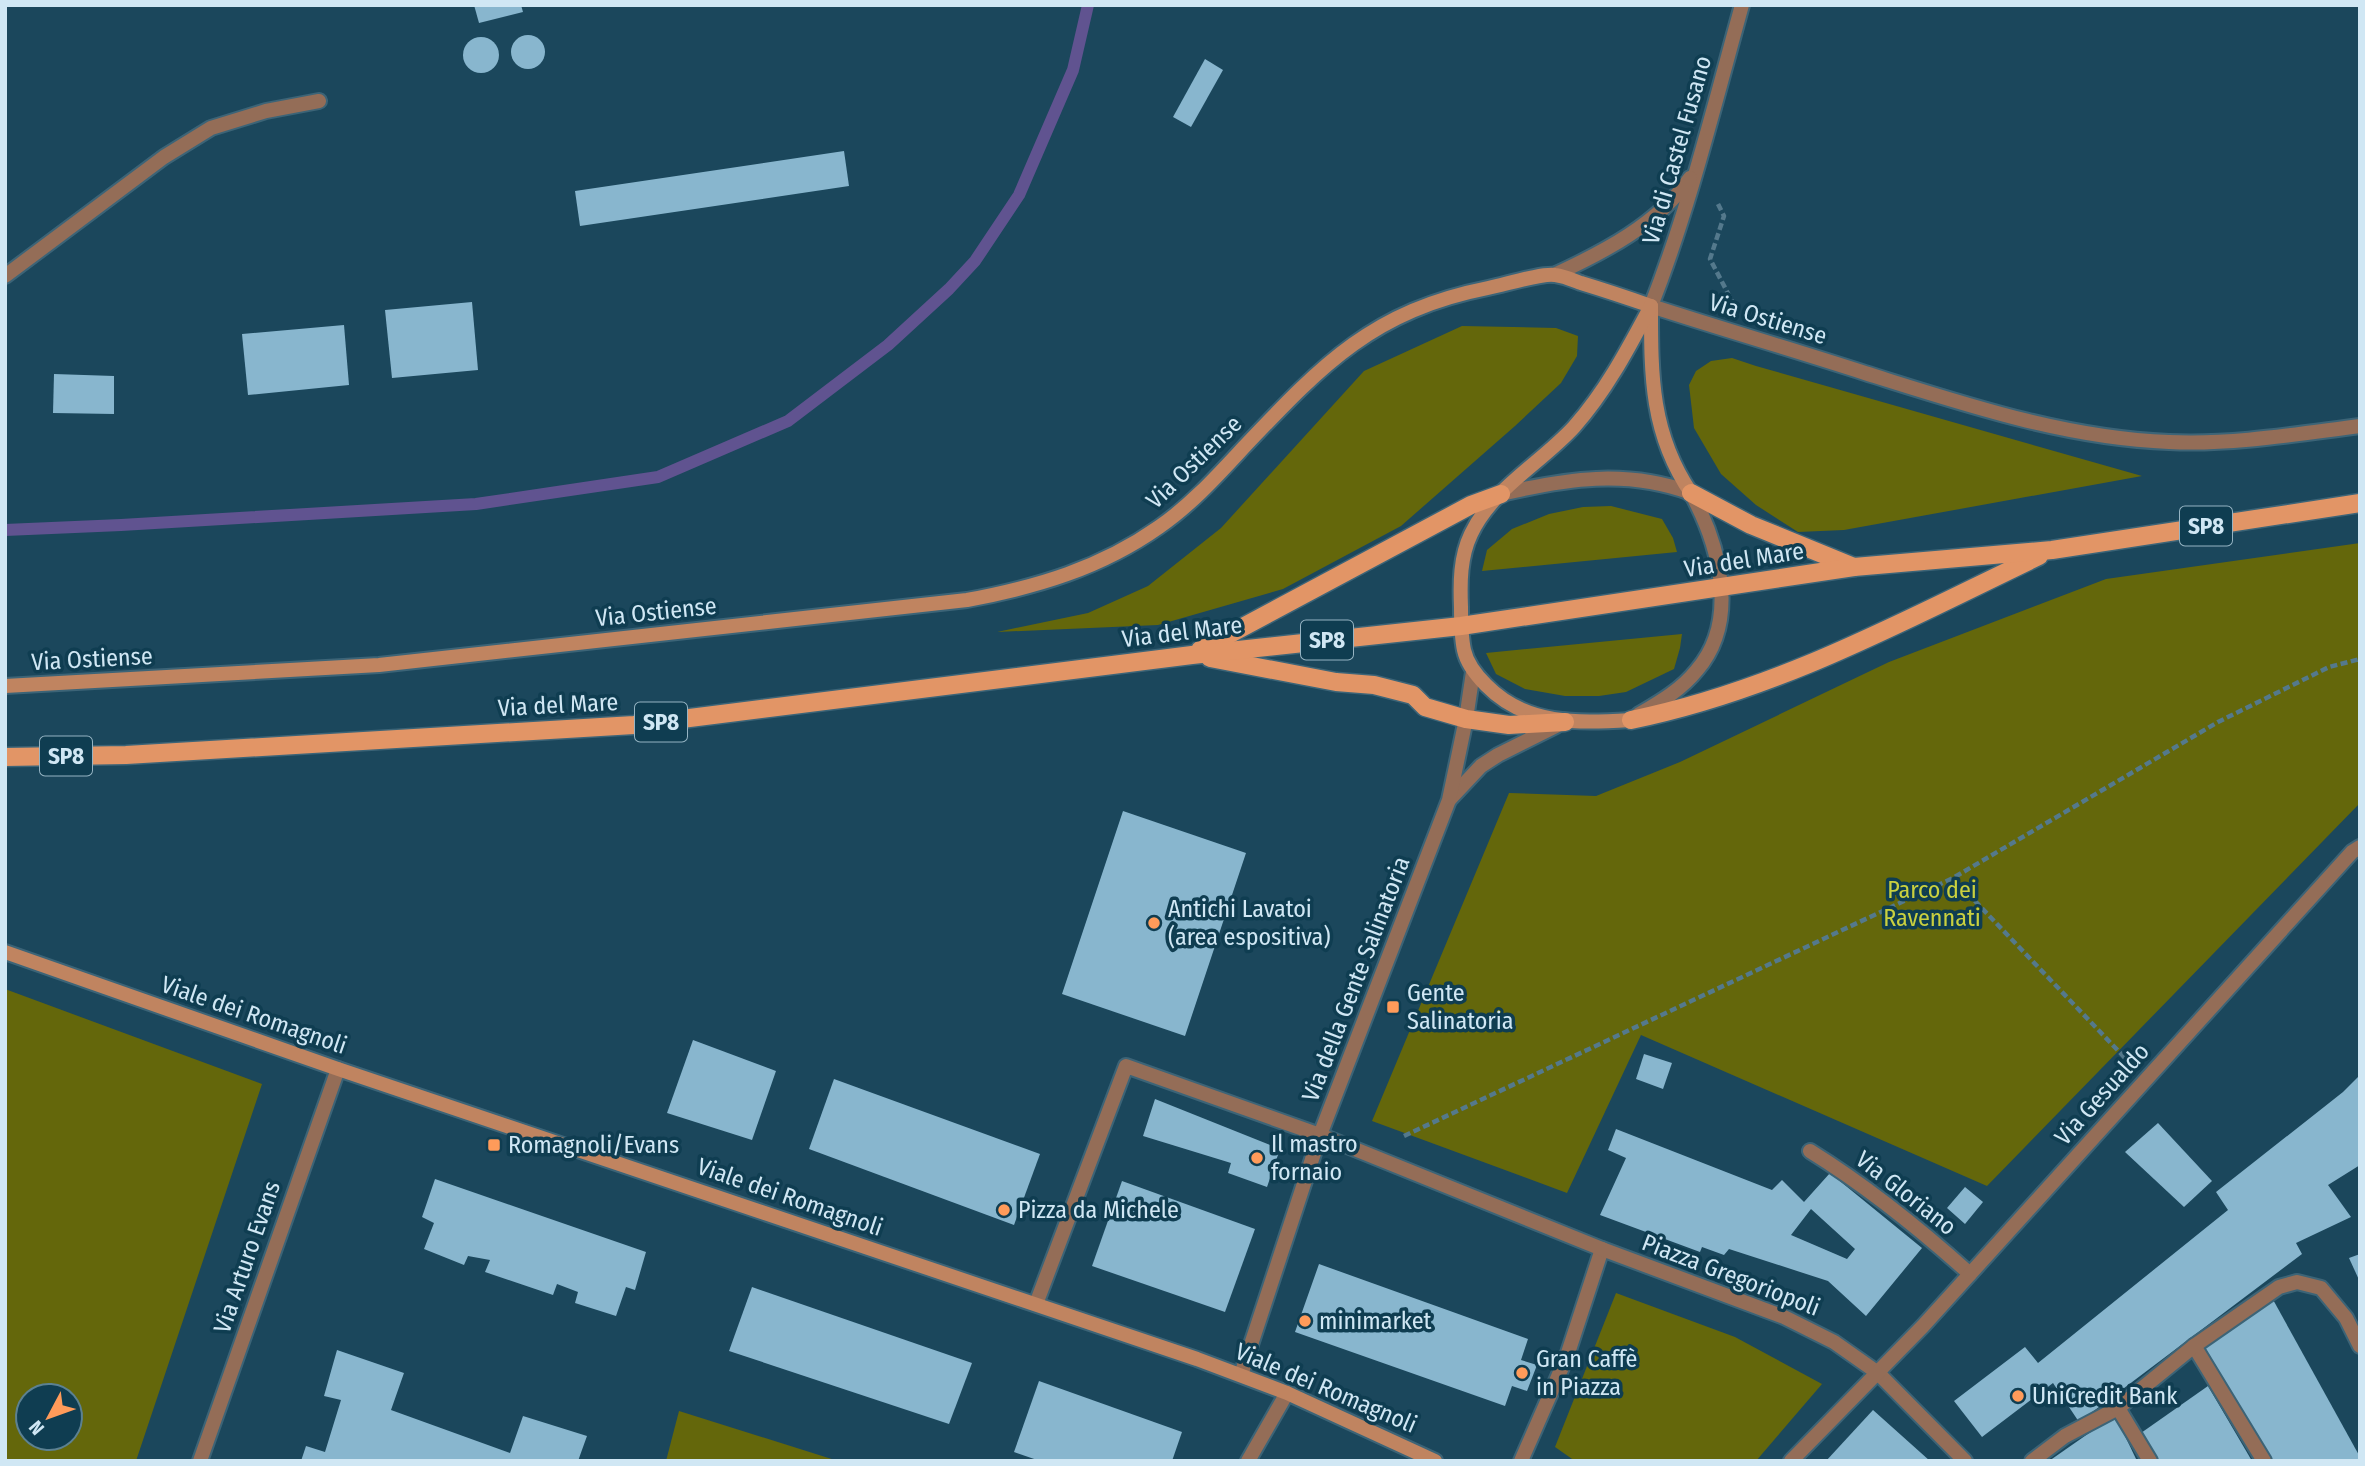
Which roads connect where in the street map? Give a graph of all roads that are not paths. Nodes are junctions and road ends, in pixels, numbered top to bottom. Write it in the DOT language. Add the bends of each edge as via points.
graph roads {
  1 [pos="1742,5"];
  2 [pos="319,101"];
  3 [pos="1698,165"];
  4 [pos="1554,275"];
  5 [pos="5,276"];
  6 [pos="1651,306"];
  7 [pos="2360,426"];
  8 [pos="1690,493"];
  9 [pos="1501,494"];
  10 [pos="2360,503"];
  11 [pos="2052,550"];
  12 [pos="1854,567"];
  13 [pos="1721,589"];
  14 [pos="1461,626"];
  15 [pos="1192,655"];
  16 [pos="1473,672"];
  17 [pos="5,686"];
  18 [pos="1466,719"];
  19 [pos="1631,720"];
  20 [pos="1565,722"];
  21 [pos="5,757"];
  22 [pos="1449,800"];
  23 [pos="2360,846"];
  24 [pos="5,952"];
  25 [pos="338,1069"];
  26 [pos="1320,1135"];
  27 [pos="1810,1152"];
  28 [pos="1602,1250"];
  29 [pos="1970,1274"];
  30 [pos="1036,1304"];
  31 [pos="2194,1346"];
  32 [pos="2360,1346"];
  33 [pos="1878,1373"];
  34 [pos="1241,1375"];
  35 [pos="1287,1393"];
  36 [pos="2118,1408"];
  37 [pos="200,1461"];
  38 [pos="1248,1461"];
  39 [pos="1435,1461"];
  40 [pos="1521,1461"];
  41 [pos="1791,1461"];
  42 [pos="1965,1461"];
  43 [pos="2032,1461"];
  44 [pos="2150,1461"];
  45 [pos="2264,1461"];
  1 -- 3 [label="street, Via di Castel Fusano"];
  2 -- 5 [label="street" via="211,128 164,157"];
  3 -- 4 [label="street" via="1678,194 1651,218 1614,244"];
  3 -- 6 [label="street, Via di Castel Fusano"];
  4 -- 6 [label="main road, Via Ostiense"];
  4 -- 17 [label="main road, Via Ostiense" via="1449,296 1379,326 1298,390 1161,526 1090,567 1034,586 967,600 379,665"];
  6 -- 7 [label="street, Via Ostiense" via="1952,400 2082,433 2207,442"];
  6 -- 8 [label="main road" via="1651,366 1658,419 1673,465"];
  6 -- 9 [label="main road" via="1595,402 1561,441"];
  8 -- 9 [label="street" via="1633,479 1551,482"];
  8 -- 12 [label="main road" via="1751,526"];
  8 -- 13 [label="street" via="1709,530"];
  9 -- 14 [label="main road" via="1471,533 1465,549"];
  9 -- 15 [label="main road" via="1471,505"];
  10 -- 11 [label="main road, Via del Mare / SP8"];
  11 -- 12 [label="main road, Via del Mare / SP8"];
  11 -- 19 [label="main road" via="1789,673 1678,710"];
  12 -- 13 [label="main road, Via del Mare / SP8"];
  13 -- 14 [label="main road, Via del Mare / SP8"];
  13 -- 19 [label="street" via="1720,617 1705,660 1685,684"];
  14 -- 15 [label="main road, Via del Mare / SP8"];
  14 -- 16 [label="main road" via="1464,652"];
  15 -- 18 [label="main road" via="1374,685 1413,695 1425,707"];
  15 -- 21 [label="main road, Via del Mare / SP8" via="634,725 126,755"];
  16 -- 18 [label="street, Via della Gente Salinatoria"];
  16 -- 20 [label="main road" via="1507,703"];
  18 -- 20 [label="main road" via="1509,725"];
  18 -- 22 [label="street, Via della Gente Salinatoria"];
  19 -- 20 [label="main road"];
  20 -- 22 [label="street, Via della Gente Salinatoria" via="1481,766"];
  22 -- 26 [label="street, Via della Gente Salinatoria"];
  23 -- 29 [label="street, Via Gesualdo"];
  24 -- 25 [label="main road, Viale dei Romagnoli"];
  25 -- 30 [label="main road, Viale dei Romagnoli"];
  25 -- 37 [label="street, Via Arturo Evans"];
  26 -- 28 [label="street, Piazza Gregoriopoli"];
  26 -- 30 [label="street, Piazza Gregoriopoli" via="1126,1066"];
  26 -- 34 [label="street, Via della Gente Salinatoria"];
  27 -- 29 [label="street, Via Gloriano" via="1892,1207"];
  28 -- 33 [label="street, Piazza Gregoriopoli" via="1793,1321"];
  28 -- 40 [label="street" via="1567,1356"];
  29 -- 33 [label="street, Via Gesualdo"];
  30 -- 34 [label="main road, Viale dei Romagnoli"];
  31 -- 32 [label="street" via="2279,1287 2297,1282 2321,1288 2346,1318"];
  31 -- 36 [label="street"];
  31 -- 45 [label="street"];
  33 -- 41 [label="street"];
  33 -- 42 [label="street, Piazza Gregoriopoli"];
  34 -- 35 [label="main road, Viale dei Romagnoli"];
  35 -- 38 [label="street"];
  35 -- 39 [label="main road, Viale dei Romagnoli"];
  36 -- 43 [label="street" via="2065,1436"];
  36 -- 44 [label="street"];
}
